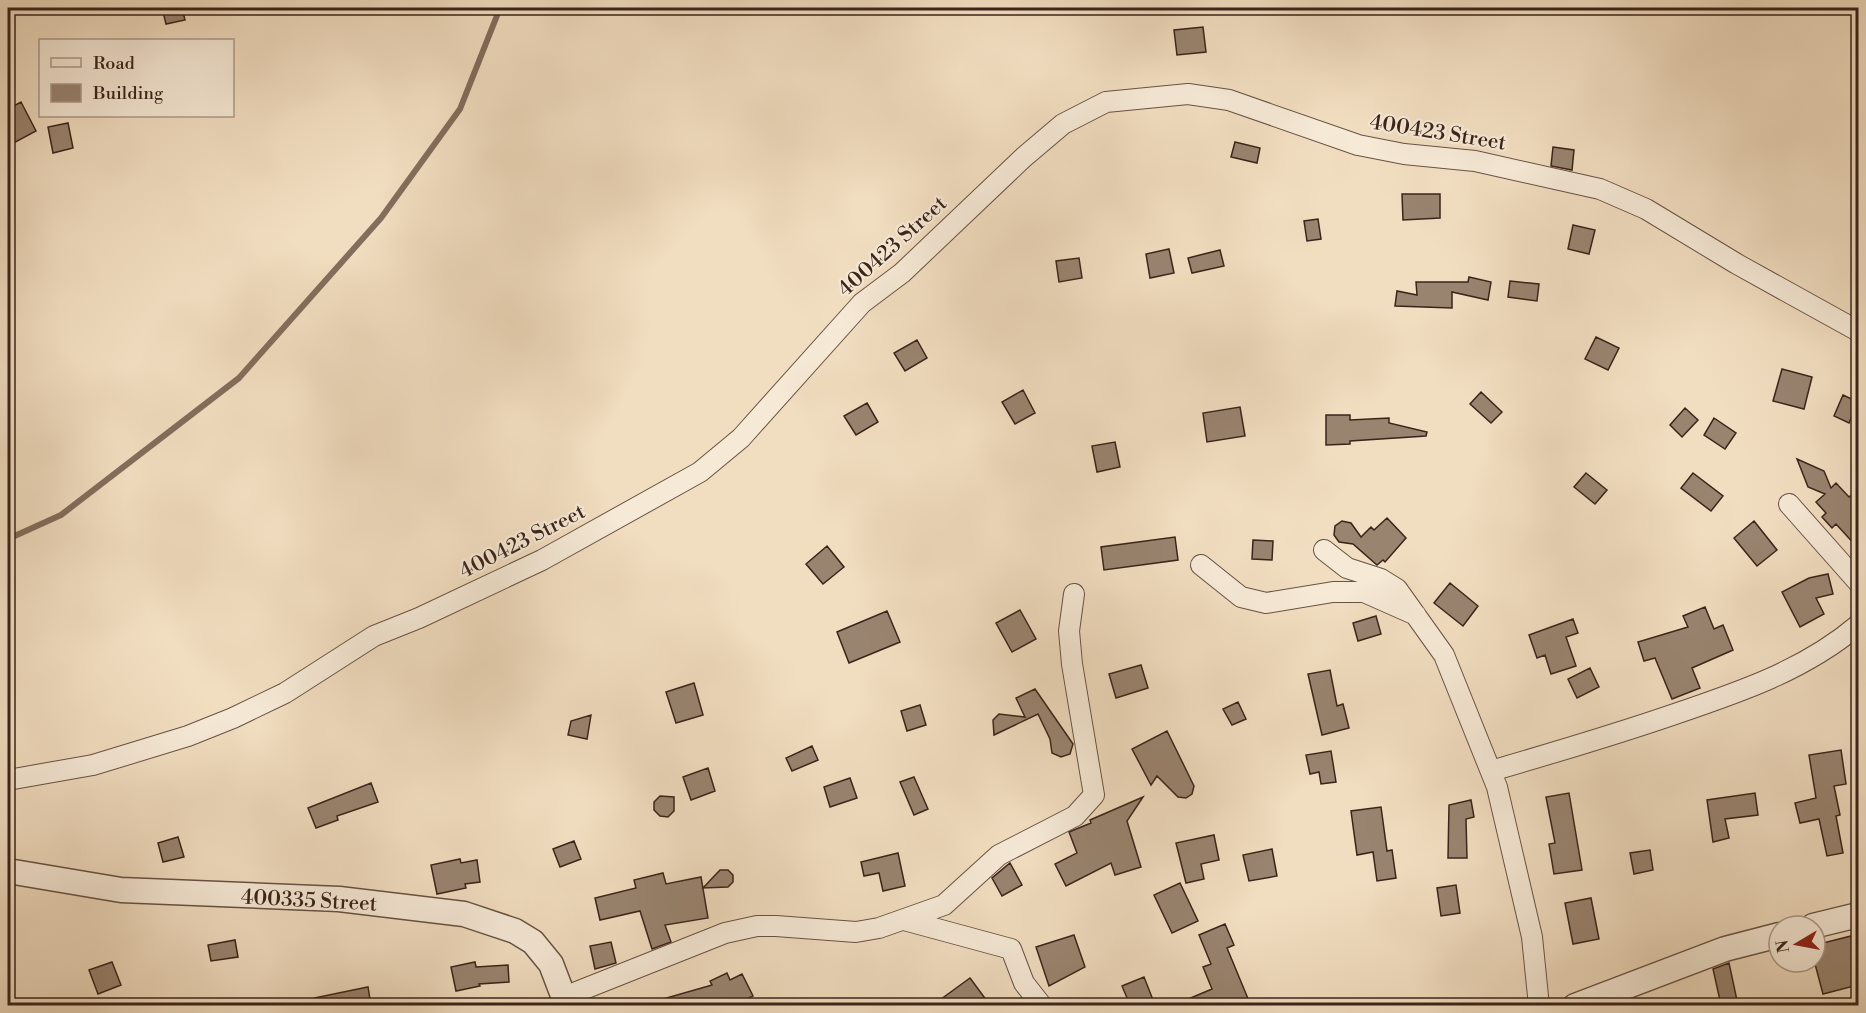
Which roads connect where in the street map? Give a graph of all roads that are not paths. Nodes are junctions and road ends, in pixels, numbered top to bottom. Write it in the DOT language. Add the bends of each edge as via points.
graph roads {
  1 [pos="1858,331"];
  2 [pos="1789,504"];
  3 [pos="1324,550"];
  4 [pos="1201,565"];
  5 [pos="1858,582"];
  6 [pos="1074,594"];
  7 [pos="1418,616"];
  8 [pos="1858,625"];
  9 [pos="1491,771"];
  10 [pos="8,780"];
  11 [pos="8,871"];
  12 [pos="1858,915"];
  13 [pos="904,920"];
  14 [pos="1827,923"];
  15 [pos="1767,938"];
  16 [pos="566,1001"];
  17 [pos="1042,1005"];
  18 [pos="1539,1005"];
  19 [pos="1575,1005"];
  1 -- 10 [label="street, 400423 Street" via="1646,209 1600,189 1476,161 1358,145 1229,100 1188,94 1106,102 1063,124 902,273 862,303 741,438 700,472 542,560 374,636 285,693 233,718 93,765"];
  2 -- 5 [label="street"];
  3 -- 7 [label="street" via="1347,568 1381,579 1397,589"];
  4 -- 7 [label="street" via="1241,597 1266,603 1333,592 1364,592"];
  6 -- 13 [label="street" via="1069,631 1072,664 1094,795 1075,816 999,855 945,905"];
  7 -- 9 [label="street" via="1444,655"];
  8 -- 9 [label="street" via="1791,669 1739,692"];
  9 -- 18 [label="street" via="1532,937"];
  11 -- 16 [label="street, 400335 Street" via="121,890 339,899 464,914 515,931 533,942 551,964"];
  12 -- 14 [label="street"];
  13 -- 16 [label="street" via="856,932 776,926 736,931 682,948"];
  13 -- 17 [label="street" via="1011,949 1024,983"];
  15 -- 19 [label="street" via="1725,949"];
}
